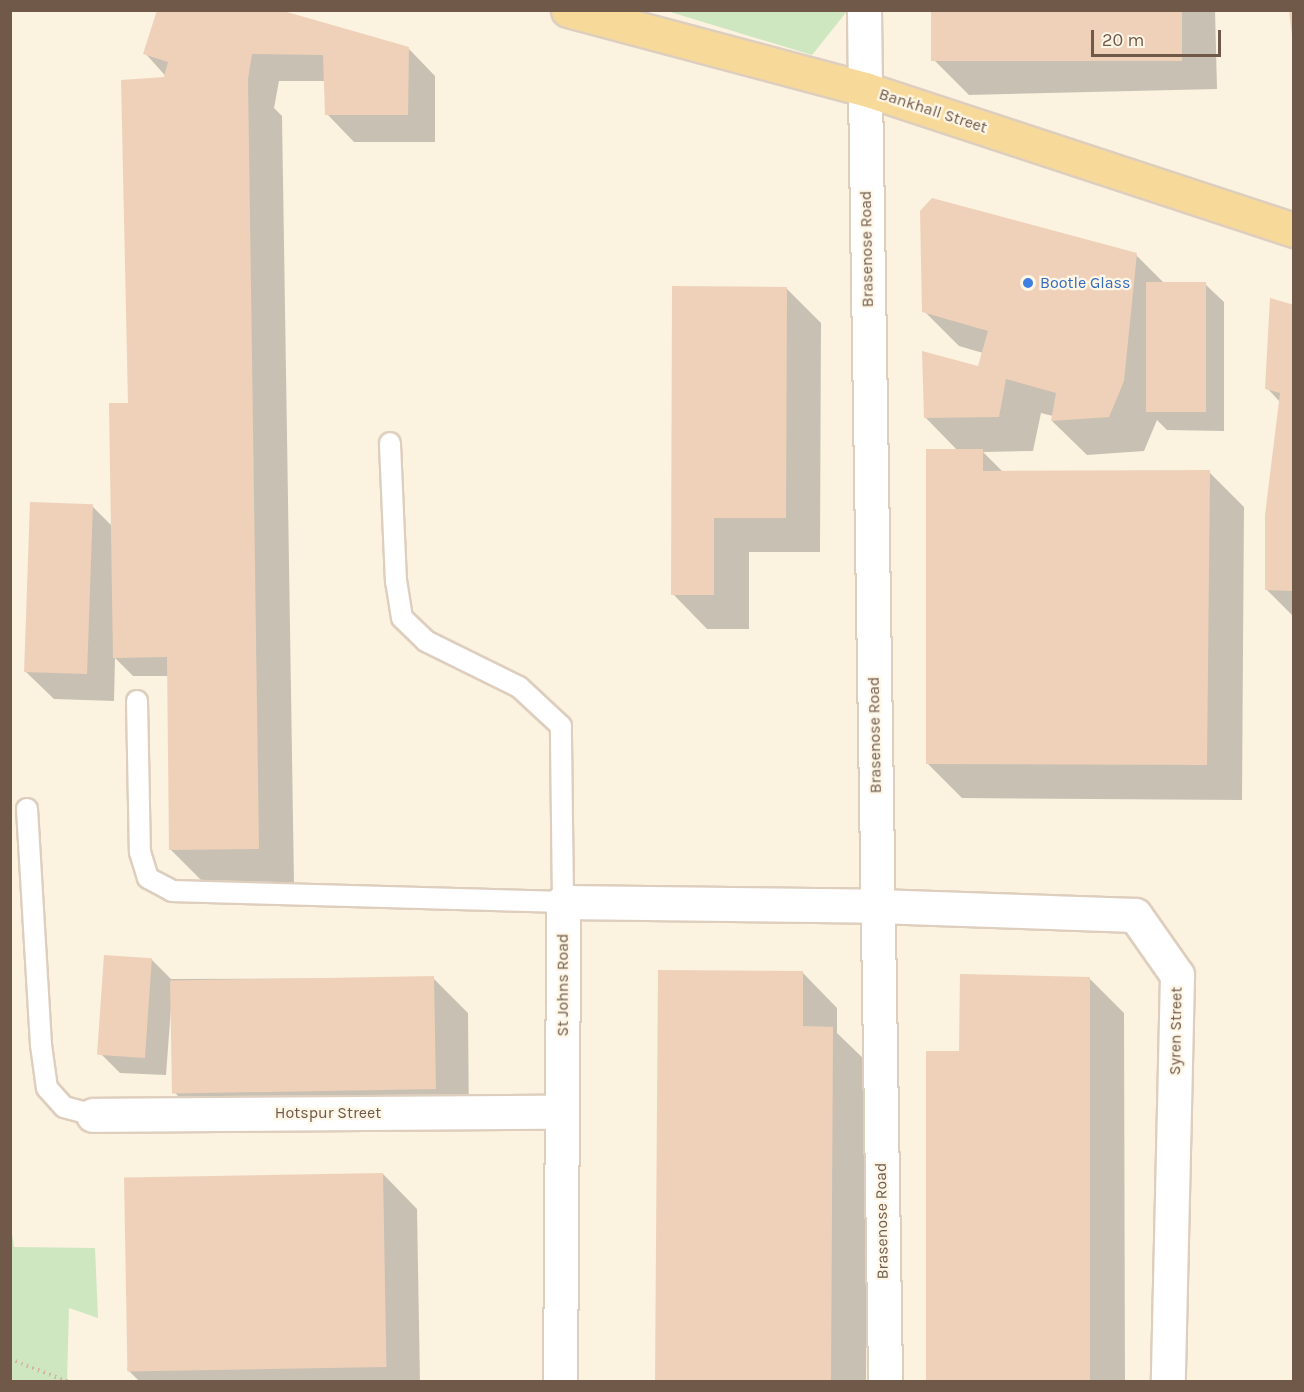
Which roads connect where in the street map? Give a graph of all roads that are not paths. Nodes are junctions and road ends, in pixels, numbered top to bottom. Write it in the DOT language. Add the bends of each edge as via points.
graph roads {
  1 [pos="568,10"];
  2 [pos="864,10"];
  3 [pos="865,89"];
  4 [pos="1293,230"];
  5 [pos="390,443"];
  6 [pos="137,700"];
  7 [pos="27,810"];
  8 [pos="563,902"];
  9 [pos="877,906"];
  10 [pos="562,1112"];
  11 [pos="93,1114"];
  12 [pos="560,1382"];
  13 [pos="885,1382"];
  14 [pos="1168,1382"];
  1 -- 3 [label="main road, Bankhall Street"];
  2 -- 3 [label="street, Brasenose Road"];
  3 -- 4 [label="main road, Bankhall Street"];
  3 -- 9 [label="street, Brasenose Road"];
  5 -- 8 [label="lane" via="396,582 402,618 426,641 519,687 561,726"];
  6 -- 8 [label="lane" via="140,852 148,878 172,891"];
  7 -- 11 [label="lane" via="47,1088 64,1107"];
  8 -- 9 [label="street"];
  8 -- 10 [label="street, St Johns Road"];
  9 -- 13 [label="street, Brasenose Road"];
  9 -- 14 [label="street, Syren Street" via="1135,915 1177,975"];
  10 -- 11 [label="street, Hotspur Street"];
  10 -- 12 [label="street, St Johns Road"];
}
